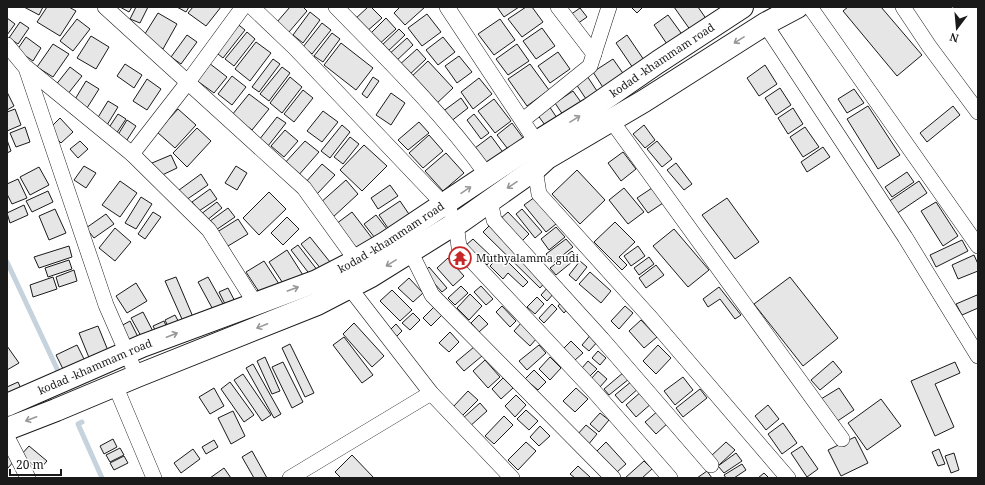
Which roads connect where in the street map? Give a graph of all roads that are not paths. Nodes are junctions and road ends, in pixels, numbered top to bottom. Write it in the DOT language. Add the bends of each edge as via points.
graph roads {
  1 [pos="105,7"];
  2 [pos="336,7"];
  3 [pos="447,7"];
  4 [pos="558,7"];
  5 [pos="609,7"];
  6 [pos="742,7"];
  7 [pos="797,7"];
  8 [pos="810,7"];
  9 [pos="903,7"];
  10 [pos="252,8"];
  11 [pos="765,24"];
  12 [pos="7,45"];
  13 [pos="594,54"];
  14 [pos="26,68"];
  15 [pos="188,82"];
  16 [pos="978,112"];
  17 [pos="522,120"];
  18 [pos="612,120"];
  19 [pos="132,154"];
  20 [pos="540,156"];
  21 [pos="487,175"];
  22 [pos="490,200"];
  23 [pos="444,204"];
  24 [pos="458,222"];
  25 [pos="978,246"];
  26 [pos="410,251"];
  27 [pos="356,260"];
  28 [pos="349,287"];
  29 [pos="255,303"];
  30 [pos="127,353"];
  31 [pos="978,356"];
  32 [pos="137,376"];
  33 [pos="115,385"];
  34 [pos="431,393"];
  35 [pos="7,405"];
  36 [pos="7,429"];
  37 [pos="7,437"];
  38 [pos="842,439"];
  39 [pos="711,465"];
  40 [pos="300,476"];
  41 [pos="28,478"];
  42 [pos="154,478"];
  43 [pos="512,478"];
  44 [pos="613,478"];
  45 [pos="670,478"];
  46 [pos="788,478"];
  1 -- 15 [label="street"];
  2 -- 21 [label="street" via="434,107"];
  3 -- 17 [label="street"];
  4 -- 13 [label="street"];
  5 -- 13 [label="street"];
  20 -- 6 [label="main road, kodad -khammam road, one-way" via="590,109"];
  7 -- 11 [label="main road, kodad -khammam road"];
  8 -- 25 [label="street"];
  9 -- 16 [label="street"];
  10 -- 15 [label="street"];
  10 -- 23 [label="street" via="295,48"];
  11 -- 18 [label="main road, kodad -khammam road, one-way"];
  11 -- 31 [label="street" via="906,237"];
  12 -- 14 [label="street"];
  13 -- 17 [label="street" via="590,66"];
  14 -- 19 [label="street"];
  14 -- 30 [label="street" via="106,305"];
  15 -- 19 [label="street"];
  15 -- 27 [label="street" via="304,188"];
  17 -- 20 [label="street"];
  18 -- 20 [label="main road, kodad -khammam road"];
  18 -- 38 [label="street"];
  19 -- 29 [label="street" via="209,230"];
  20 -- 21 [label="main road, kodad -khammam road"];
  20 -- 22 [label="main road, kodad -khammam road, one-way"];
  20 -- 46 [label="street" via="539,194 649,316"];
  23 -- 21 [label="main road, kodad -khammam road, one-way"];
  22 -- 24 [label="main road, kodad -khammam road"];
  22 -- 39 [label="street" via="494,220"];
  23 -- 24 [label="street"];
  23 -- 27 [label="main road, kodad -khammam road"];
  24 -- 26 [label="main road, kodad -khammam road"];
  24 -- 45 [label="street" via="459,247 593,390"];
  26 -- 28 [label="main road, kodad -khammam road, one-way"];
  26 -- 44 [label="street" via="432,295"];
  29 -- 27 [label="main road, kodad -khammam road, one-way" via="317,281"];
  28 -- 32 [label="main road, kodad -khammam road, one-way" via="317,304"];
  28 -- 34 [label="street"];
  30 -- 29 [label="main road, kodad -khammam road, one-way"];
  30 -- 32 [label="street"];
  30 -- 35 [label="main road, kodad -khammam road"];
  32 -- 33 [label="main road, kodad -khammam road"];
  33 -- 36 [label="main road, kodad -khammam road, one-way"];
  33 -- 42 [label="street"];
  34 -- 40 [label="street"];
  34 -- 43 [label="street"];
  37 -- 41 [label="street"];
}
